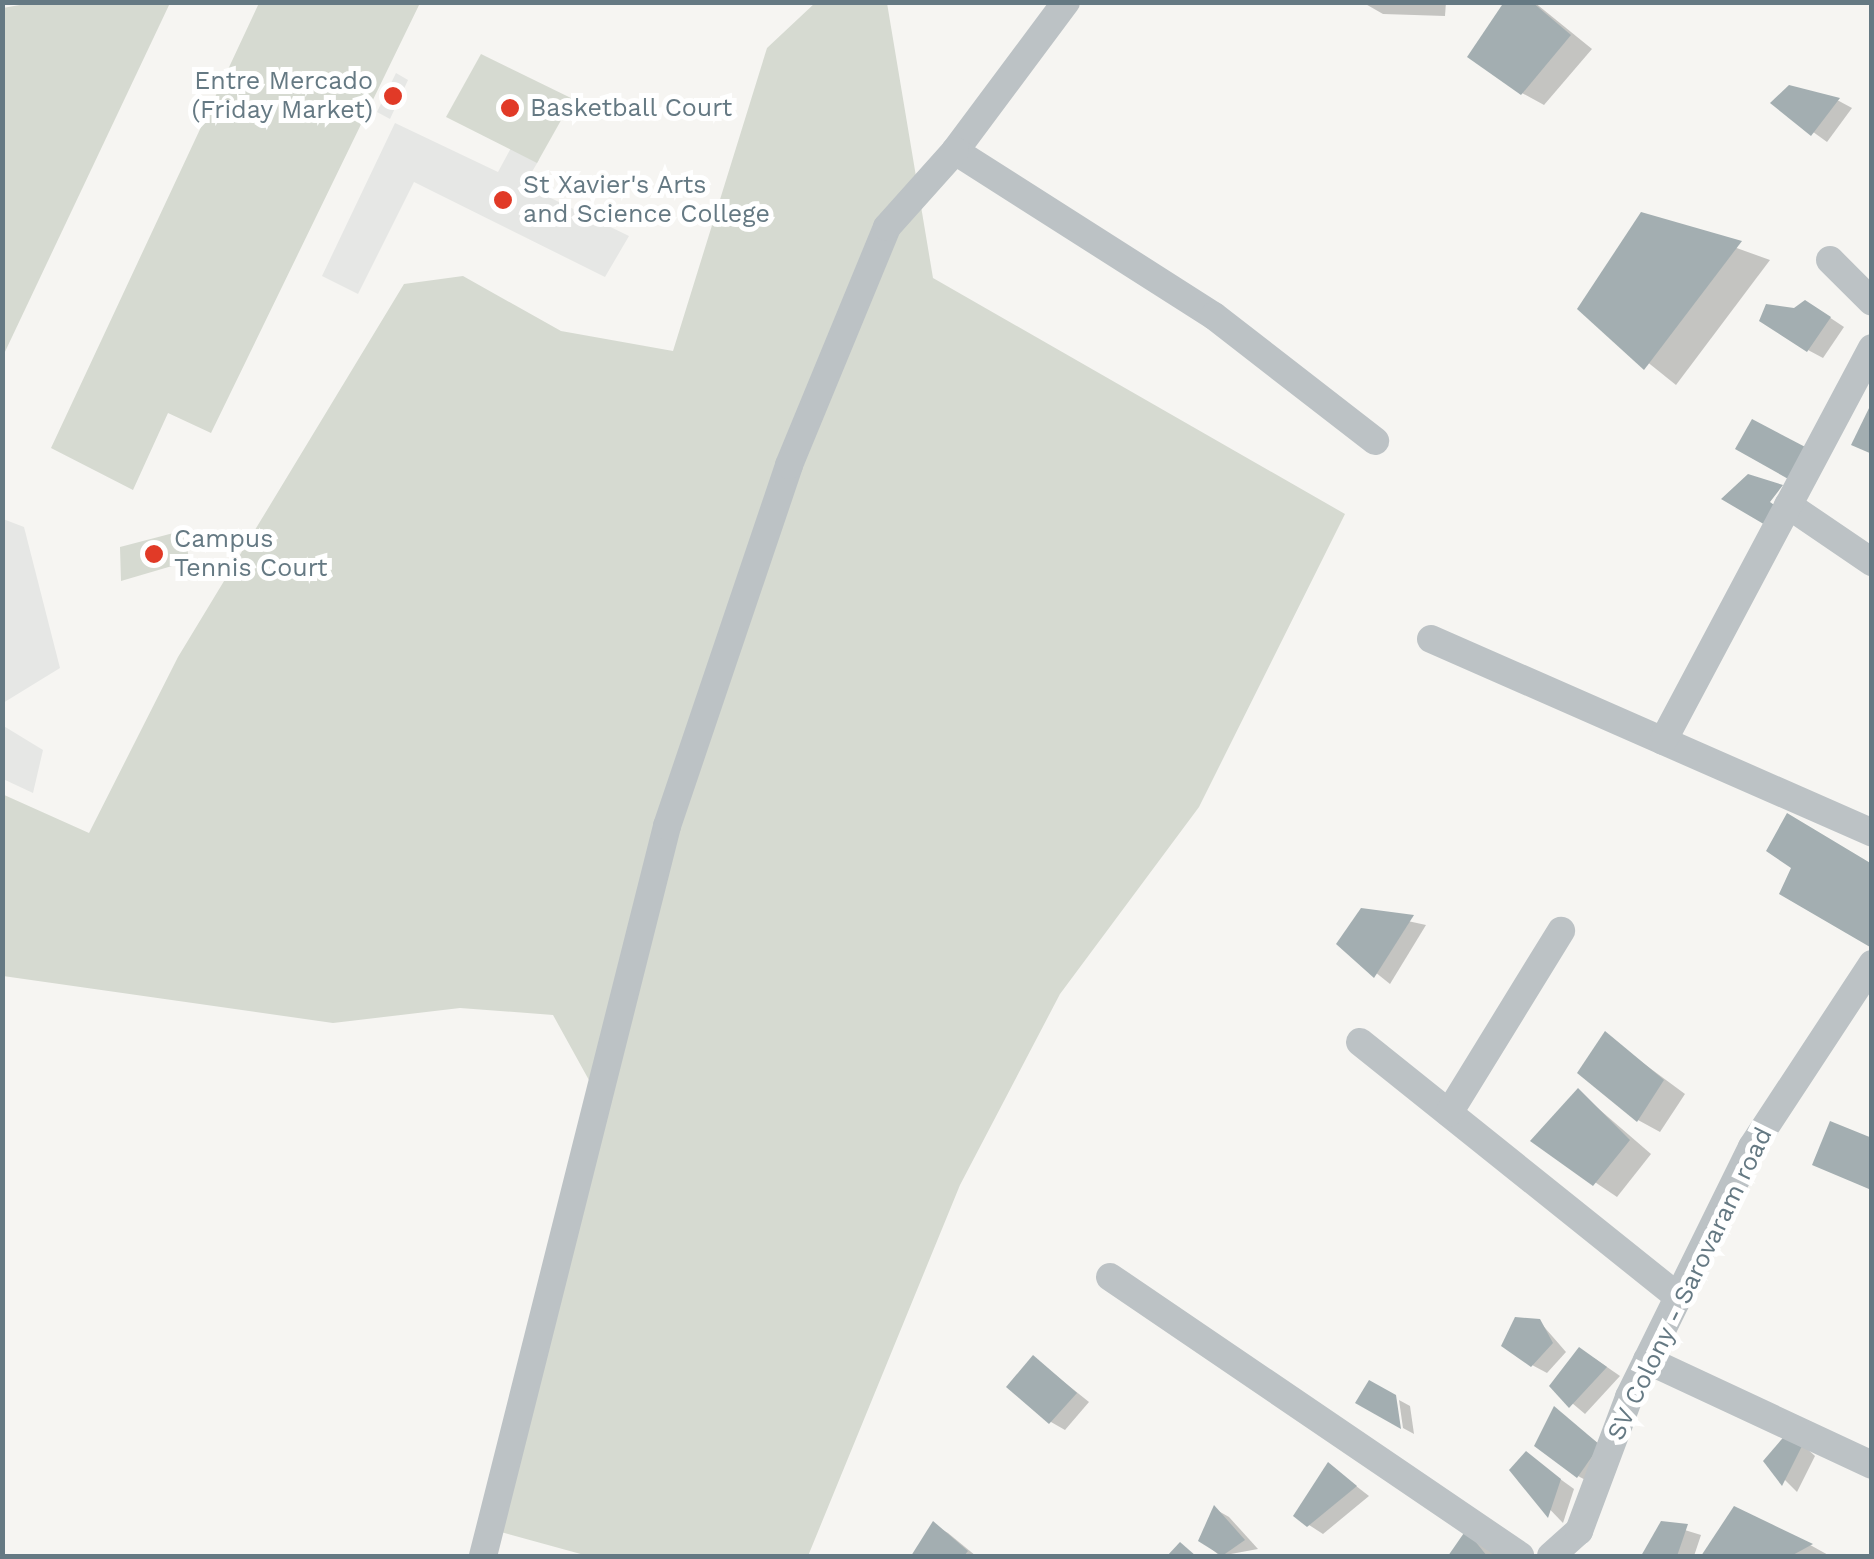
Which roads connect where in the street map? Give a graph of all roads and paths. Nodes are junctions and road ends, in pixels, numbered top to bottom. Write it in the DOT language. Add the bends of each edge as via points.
graph roads {
  1 [pos="1066,2"];
  2 [pos="955,150"];
  3 [pos="1830,260"];
  4 [pos="1872,302"];
  5 [pos="1872,348"];
  6 [pos="1375,441"];
  7 [pos="1788,505"];
  8 [pos="1872,562"];
  9 [pos="1430,638"];
  10 [pos="1663,741"];
  11 [pos="1872,833"];
  12 [pos="1560,931"];
  13 [pos="1872,964"];
  14 [pos="1360,1042"];
  15 [pos="1449,1113"];
  16 [pos="1110,1277"];
  17 [pos="1678,1297"];
  18 [pos="1647,1360"];
  19 [pos="1872,1466"];
  20 [pos="482,1556"];
  21 [pos="1520,1556"];
  22 [pos="1551,1556"];
  1 -- 2 [label="street"];
  2 -- 6 [label="street" via="1214,316"];
  2 -- 20 [label="street" via="888,226 789,465 667,826"];
  3 -- 4 [label="street"];
  5 -- 7 [label="street"];
  7 -- 8 [label="street"];
  7 -- 10 [label="street"];
  9 -- 10 [label="street"];
  10 -- 11 [label="street"];
  12 -- 15 [label="street"];
  13 -- 17 [label="street, SV Colony - Sarovaram road" via="1752,1147"];
  14 -- 15 [label="street"];
  15 -- 17 [label="street"];
  16 -- 21 [label="street"];
  17 -- 18 [label="street, SV Colony - Sarovaram road"];
  18 -- 19 [label="street"];
  18 -- 22 [label="street, SV Colony - Sarovaram road" via="1579,1531"];
}
